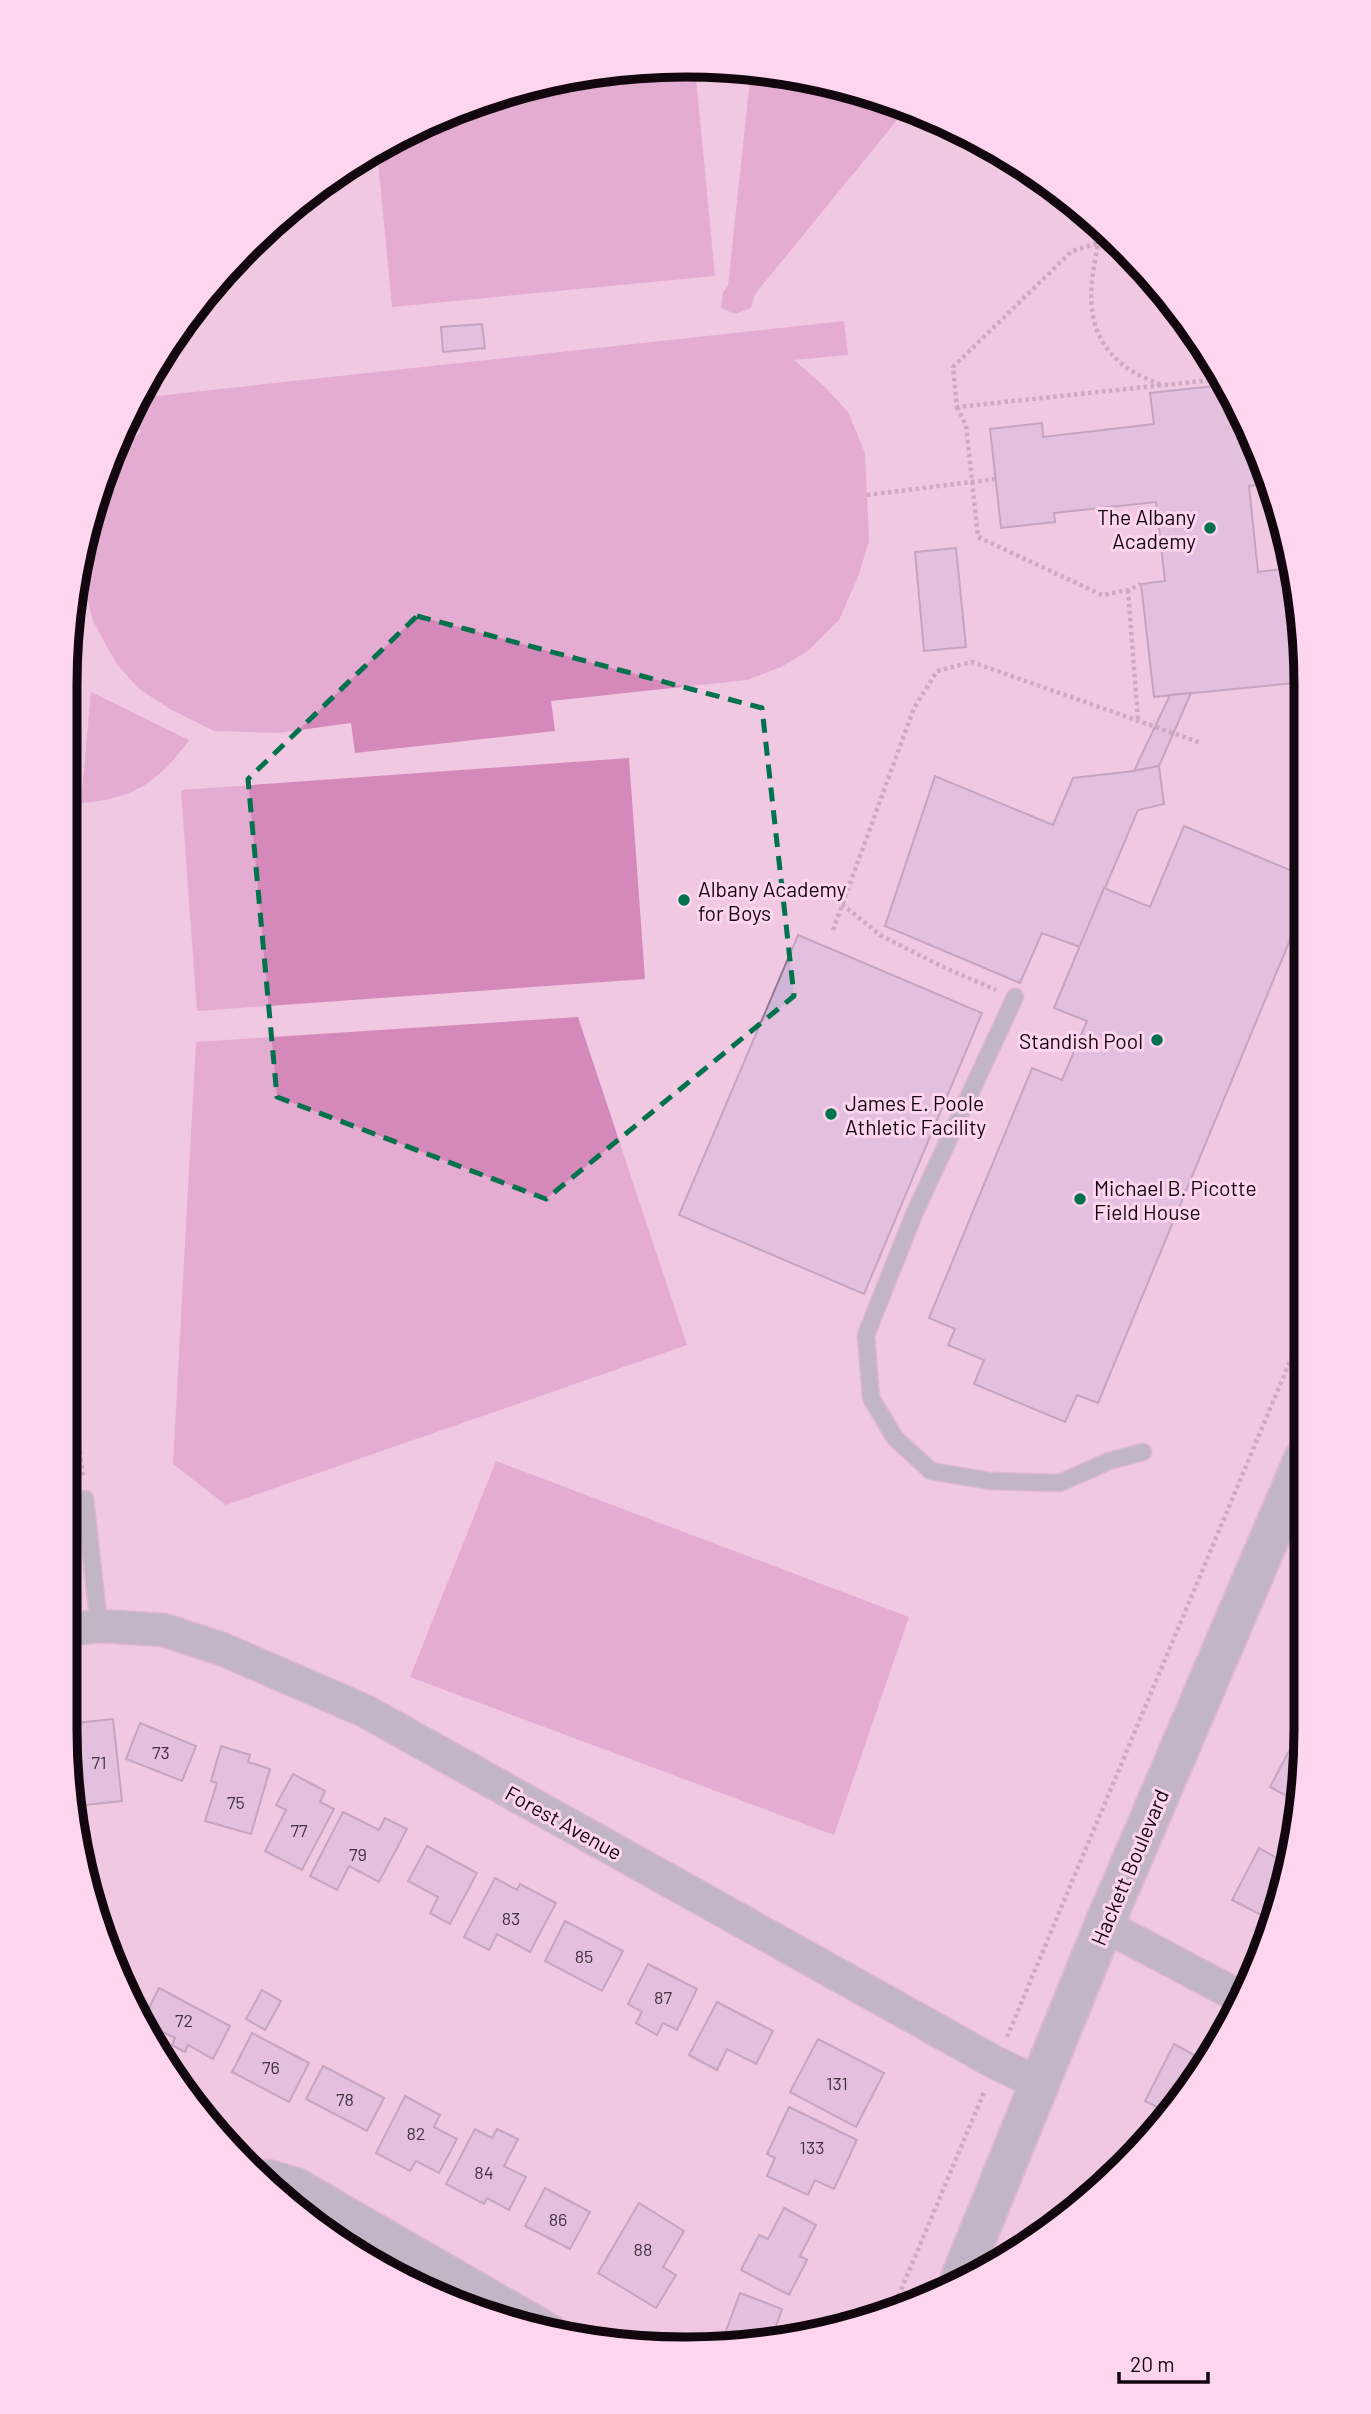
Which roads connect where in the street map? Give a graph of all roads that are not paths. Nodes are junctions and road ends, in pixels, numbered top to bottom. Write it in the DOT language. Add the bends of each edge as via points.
graph roads {
  1 [pos="1015,997"];
  2 [pos="1143,1452"];
  3 [pos="85,1499"];
  4 [pos="1294,1503"];
  5 [pos="99,1626"];
  6 [pos="77,1629"];
  7 [pos="1104,1925"];
  8 [pos="1233,1993"];
  9 [pos="1040,2084"];
  10 [pos="276,2178"];
  11 [pos="964,2269"];
  12 [pos="522,2314"];
  1 -- 2 [label="lane" via="915,1212 866,1335 871,1398 894,1438 931,1471 990,1481 1060,1483"];
  3 -- 5 [label="lane"];
  4 -- 7 [label="street, Hackett Boulevard"];
  5 -- 6 [label="street, Forest Avenue"];
  5 -- 9 [label="street, Forest Avenue" via="164,1630 365,1711"];
  7 -- 8 [label="street"];
  7 -- 9 [label="street, Hackett Boulevard"];
  9 -- 11 [label="street, Hackett Boulevard"];
  10 -- 12 [label="street" via="296,2184"];
}
